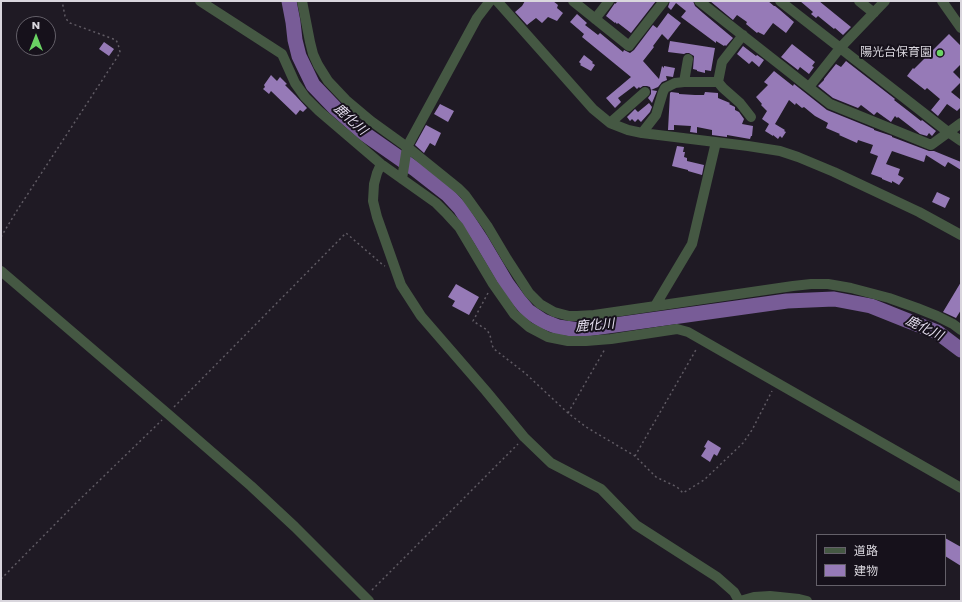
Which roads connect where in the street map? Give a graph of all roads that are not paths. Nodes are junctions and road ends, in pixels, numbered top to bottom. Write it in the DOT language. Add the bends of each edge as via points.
graph roads {
  1 [pos="200,1"];
  2 [pos="302,1"];
  3 [pos="490,1"];
  4 [pos="496,1"];
  5 [pos="573,1"];
  6 [pos="609,1"];
  7 [pos="664,1"];
  8 [pos="699,1"];
  9 [pos="780,1"];
  10 [pos="859,1"];
  11 [pos="885,1"];
  12 [pos="942,1"];
  13 [pos="874,12"];
  14 [pos="595,18"];
  15 [pos="961,28"];
  16 [pos="743,35"];
  17 [pos="840,48"];
  18 [pos="688,60"];
  19 [pos="684,82"];
  20 [pos="718,82"];
  21 [pos="809,87"];
  22 [pos="645,92"];
  23 [pos="751,117"];
  24 [pos="610,123"];
  25 [pos="961,123"];
  26 [pos="948,132"];
  27 [pos="642,133"];
  28 [pos="961,141"];
  29 [pos="716,142"];
  30 [pos="407,147"];
  31 [pos="381,164"];
  32 [pos="402,177"];
  33 [pos="961,235"];
  34 [pos="1,271"];
  35 [pos="655,306"];
  36 [pos="961,330"];
  37 [pos="961,488"];
  38 [pos="367,599"];
  39 [pos="740,601"];
  40 [pos="806,601"];
  1 -- 31 [label="street" via="282,54 295,83 305,97"];
  2 -- 30 [label="street" via="313,54 323,74 346,100"];
  3 -- 30 [label="street" via="477,18"];
  4 -- 24 [label="street" via="593,109"];
  5 -- 14 [label="street"];
  6 -- 14 [label="street"];
  7 -- 14 [label="street" via="629,46"];
  8 -- 16 [label="street"];
  9 -- 17 [label="street"];
  10 -- 13 [label="street"];
  11 -- 13 [label="street"];
  12 -- 15 [label="street"];
  13 -- 17 [label="street"];
  16 -- 20 [label="street" via="722,62"];
  16 -- 21 [label="street"];
  17 -- 21 [label="street"];
  17 -- 26 [label="street"];
  18 -- 19 [label="street"];
  19 -- 20 [label="street"];
  19 -- 27 [label="street" via="665,88 656,116"];
  20 -- 23 [label="street"];
  21 -- 26 [label="street" via="830,104 931,145"];
  22 -- 24 [label="street"];
  24 -- 27 [label="street"];
  25 -- 26 [label="street"];
  26 -- 28 [label="street"];
  27 -- 29 [label="street"];
  29 -- 33 [label="street" via="780,151 798,157 912,209"];
  29 -- 35 [label="street" via="692,244"];
  30 -- 32 [label="street"];
  30 -- 35 [label="street" via="465,195 488,227 521,282 540,304 554,312 569,316"];
  31 -- 32 [label="street"];
  31 -- 39 [label="street" via="374,184 373,201 376,217 401,285 420,316 524,438 551,463 600,489 636,524 717,578 734,592"];
  32 -- 37 [label="street" via="436,203 459,227 493,284 514,314 529,327 548,337 568,341 611,339 678,329 688,332"];
  34 -- 38 [label="street" via="251,486"];
  35 -- 36 [label="street" via="793,286 828,284 889,298 937,316"];
  39 -- 40 [label="street" via="770,596"];
}
